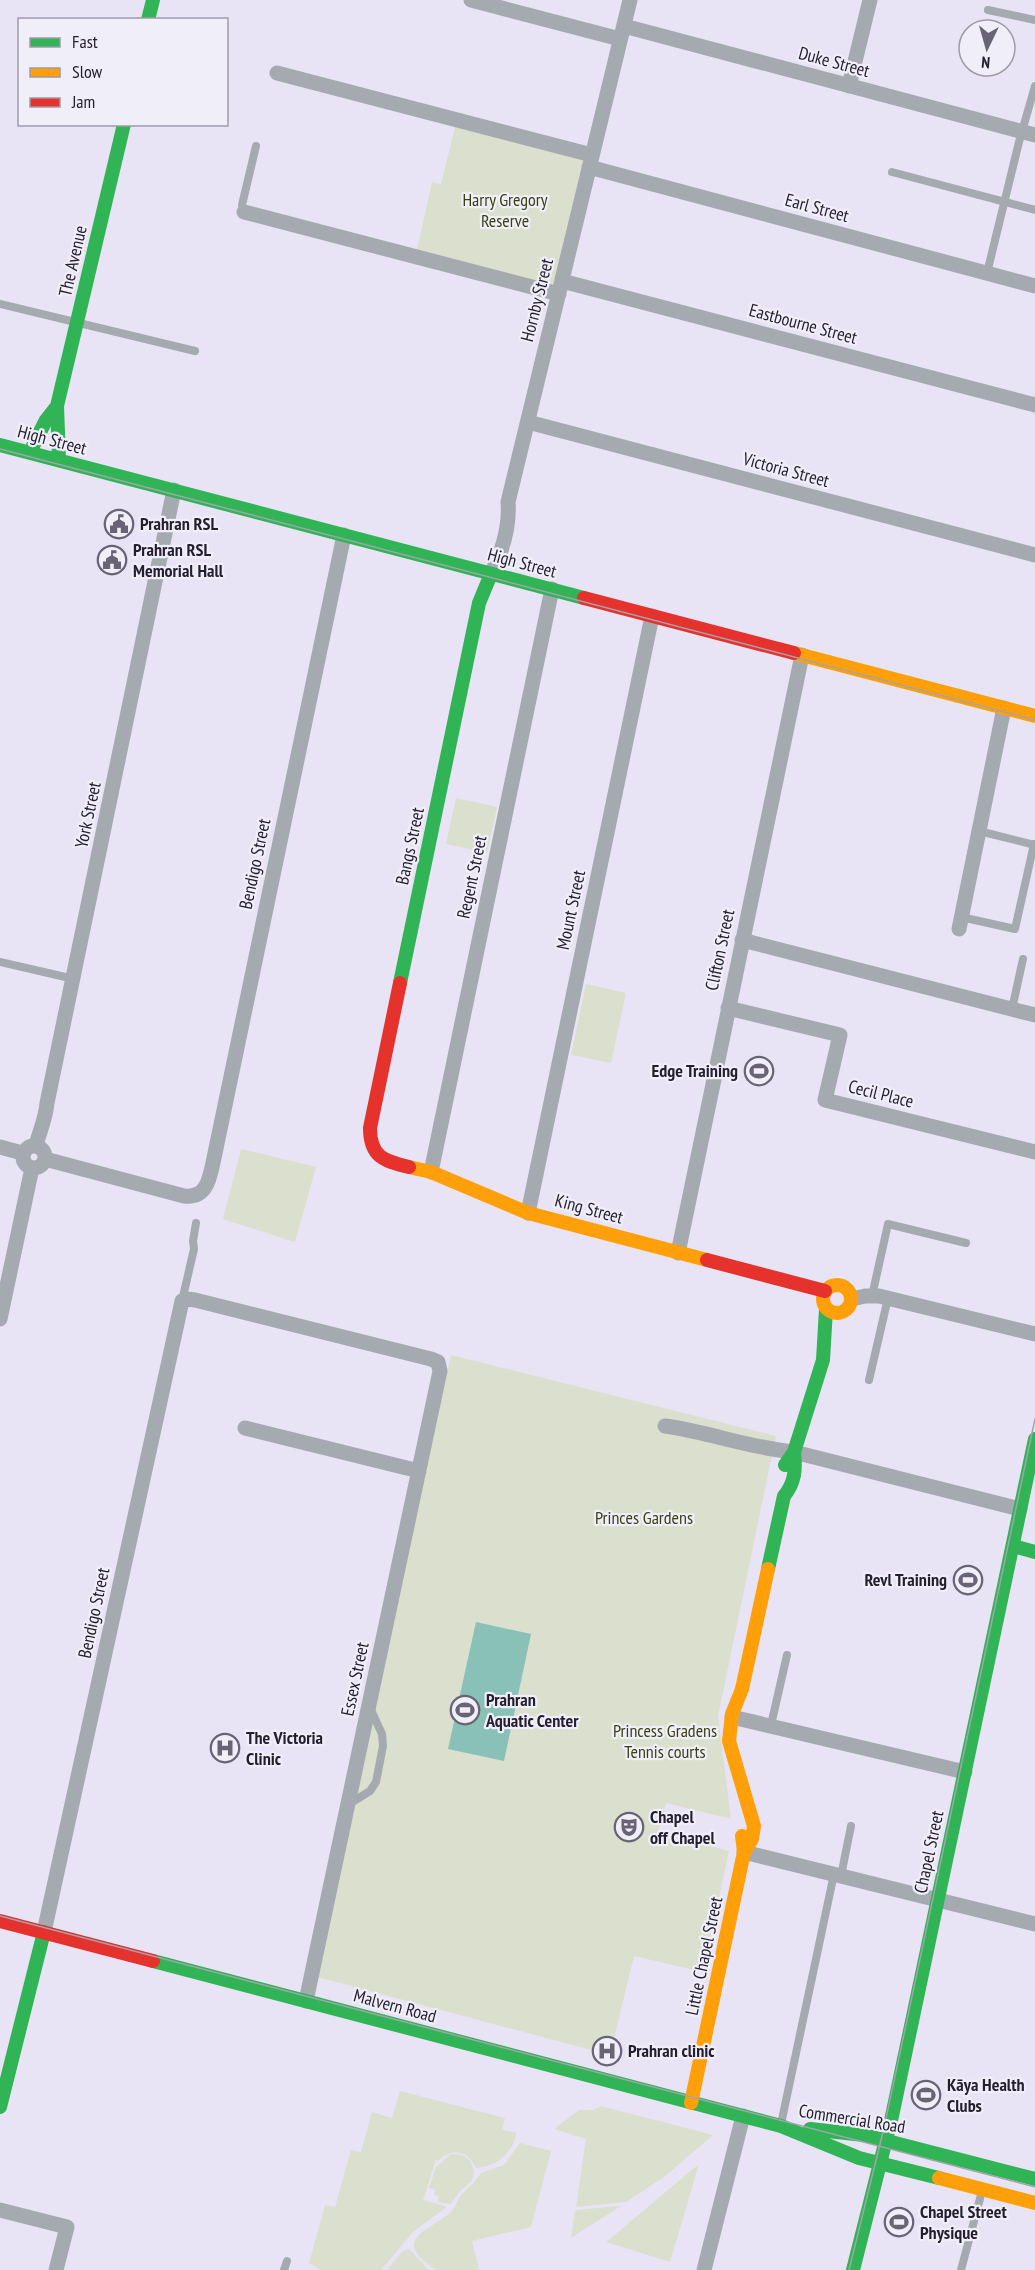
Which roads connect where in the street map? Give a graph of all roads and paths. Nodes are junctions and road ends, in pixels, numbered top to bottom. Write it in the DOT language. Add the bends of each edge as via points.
graph roads {
  1 [pos="153,0"];
  2 [pos="471,0"];
  3 [pos="630,0"];
  4 [pos="870,0"];
  5 [pos="988,9"];
  6 [pos="148,18"];
  7 [pos="1035,20"];
  8 [pos="622,32"];
  9 [pos="277,74"];
  10 [pos="849,86"];
  11 [pos="1035,86"];
  12 [pos="124,126"];
  13 [pos="1029,134"];
  14 [pos="256,146"];
  15 [pos="590,161"];
  16 [pos="892,172"];
  17 [pos="1004,202"];
  18 [pos="1035,210"];
  19 [pos="244,212"];
  20 [pos="987,273"];
  21 [pos="1035,286"];
  22 [pos="560,287"];
  23 [pos="0,304"];
  24 [pos="77,323"];
  25 [pos="195,351"];
  26 [pos="1035,405"];
  27 [pos="57,406"];
  28 [pos="528,422"];
  29 [pos="0,445"];
  30 [pos="30,452"];
  31 [pos="59,460"];
  32 [pos="174,490"];
  33 [pos="344,535"];
  34 [pos="1035,555"];
  35 [pos="491,574"];
  36 [pos="552,590"];
  37 [pos="652,616"];
  38 [pos="802,655"];
  39 [pos="1004,708"];
  40 [pos="1035,716"];
  41 [pos="979,831"];
  42 [pos="1035,845"];
  43 [pos="960,923"];
  44 [pos="742,940"];
  45 [pos="1023,958"];
  46 [pos="0,962"];
  47 [pos="74,979"];
  48 [pos="728,1008"];
  49 [pos="1012,1009"];
  50 [pos="1035,1015"];
  51 [pos="370,1128"];
  52 [pos="36,1145"];
  53 [pos="0,1147"];
  54 [pos="1035,1152"];
  55 [pos="22,1153"];
  56 [pos="45,1160"];
  57 [pos="32,1168"];
  58 [pos="431,1172"];
  59 [pos="528,1213"];
  60 [pos="196,1223"];
  61 [pos="966,1243"];
  62 [pos="678,1253"];
  63 [pos="825,1291"];
  64 [pos="872,1296"];
  65 [pos="888,1298"];
  66 [pos="182,1301"];
  67 [pos="851,1303"];
  68 [pos="826,1309"];
  69 [pos="0,1319"];
  70 [pos="845,1326"];
  71 [pos="1035,1334"];
  72 [pos="838,1339"];
  73 [pos="823,1360"];
  74 [pos="869,1380"];
  75 [pos="665,1426"];
  76 [pos="245,1428"];
  77 [pos="1035,1440"];
  78 [pos="794,1452"];
  79 [pos="419,1472"];
  80 [pos="1020,1509"];
  81 [pos="1013,1546"];
  82 [pos="1035,1552"];
  83 [pos="787,1655"];
  84 [pos="369,1706"];
  85 [pos="737,1718"];
  86 [pos="771,1725"];
  87 [pos="965,1772"];
  88 [pos="348,1805"];
  89 [pos="851,1826"];
  90 [pos="744,1852"];
  91 [pos="837,1875"];
  92 [pos="937,1900"];
  93 [pos="0,1921"];
  94 [pos="1035,1924"];
  95 [pos="44,1932"];
  96 [pos="306,2001"];
  97 [pos="691,2103"];
  98 [pos="0,2107"];
  99 [pos="743,2116"];
  100 [pos="781,2126"];
  101 [pos="885,2141"];
  102 [pos="880,2163"];
  103 [pos="1035,2179"];
  104 [pos="982,2190"];
  105 [pos="1035,2203"];
  106 [pos="0,2210"];
  107 [pos="287,2261"];
  108 [pos="56,2270"];
  109 [pos="284,2270"];
  110 [pos="705,2270"];
  111 [pos="853,2270"];
  112 [pos="961,2270"];
  1 -- 6 [label="street"];
  2 -- 8 [label="street, Duke Street"];
  3 -- 8 [label="street, Hornby Street"];
  4 -- 10 [label="street"];
  5 -- 7 [label="lane"];
  8 -- 10 [label="street, Duke Street"];
  8 -- 15 [label="street, Hornby Street"];
  9 -- 15 [label="street, Earl Street"];
  10 -- 13 [label="street, Duke Street"];
  11 -- 13 [label="lane"];
  12 -- 24 [label="street, The Avenue"];
  13 -- 17 [label="lane"];
  14 -- 19 [label="lane" via="242,205"];
  15 -- 20 [label="street, Earl Street"];
  15 -- 22 [label="street, Hornby Street"];
  16 -- 17 [label="lane"];
  17 -- 18 [label="lane"];
  17 -- 20 [label="lane"];
  19 -- 22 [label="street, Eastbourne Street"];
  20 -- 21 [label="street, Earl Street"];
  22 -- 26 [label="street, Eastbourne Street"];
  22 -- 28 [label="street, Hornby Street"];
  23 -- 24 [label="lane"];
  24 -- 25 [label="lane"];
  24 -- 27 [label="street, The Avenue"];
  27 -- 30 [label="street, The Avenue"];
  27 -- 31 [label="street, The Avenue"];
  28 -- 34 [label="street, Victoria Street"];
  28 -- 35 [label="street, Hornby Street" via="508,502 509,518 500,557"];
  29 -- 30 [label="street, High Street"];
  30 -- 31 [label="street, High Street"];
  31 -- 32 [label="street, High Street"];
  32 -- 33 [label="street, High Street"];
  32 -- 47 [label="street, York Street"];
  33 -- 35 [label="street, High Street"];
  33 -- 56 [label="street, Bendigo Street" via="205,1189 196,1196 184,1196"];
  35 -- 36 [label="street, High Street"];
  35 -- 51 [label="street, Bangs Street" via="479,603"];
  36 -- 37 [label="street, High Street"];
  36 -- 58 [label="street, Regent Street"];
  37 -- 38 [label="street, High Street"];
  37 -- 59 [label="street, Mount Street"];
  38 -- 39 [label="street, High Street"];
  38 -- 44 [label="street, Clifton Street"];
  39 -- 40 [label="street, High Street"];
  39 -- 41 [label="street"];
  41 -- 42 [label="lane"];
  41 -- 43 [label="street"];
  42 -- 43 [label="lane" via="1015,929"];
  44 -- 48 [label="street, Clifton Street"];
  44 -- 49 [label="street"];
  45 -- 49 [label="lane"];
  46 -- 47 [label="lane"];
  47 -- 52 [label="street, York Street" via="46,1119"];
  48 -- 54 [label="street, Cecil Place" via="840,1035 825,1100"];
  48 -- 62 [label="street, Clifton Street"];
  49 -- 50 [label="street"];
  51 -- 58 [label="street, King Street" via="370,1140 379,1157"];
  52 -- 55 [label="street"];
  52 -- 56 [label="street" via="45,1153"];
  53 -- 55 [label="street"];
  55 -- 57 [label="street" via="26,1165"];
  56 -- 57 [label="street"];
  57 -- 69 [label="street"];
  58 -- 59 [label="street, King Street"];
  59 -- 62 [label="street, King Street"];
  60 -- 66 [label="lane"];
  61 -- 64 [label="lane" via="888,1224"];
  62 -- 63 [label="street, King Street"];
  63 -- 67 [label="street" via="842,1286 849,1291"];
  63 -- 68 [label="street"];
  64 -- 65 [label="street"];
  64 -- 67 [label="street"];
  65 -- 71 [label="street"];
  65 -- 74 [label="lane"];
  66 -- 79 [label="street, Essex Street" via="195,1300 431,1359 440,1365"];
  66 -- 95 [label="street, Bendigo Street"];
  67 -- 68 [label="street" via="838,1314"];
  67 -- 70 [label="street"];
  68 -- 73 [label="street, Little Chapel Street"];
  72 -- 73 [label="street, Little Chapel Street"];
  73 -- 78 [label="street, Little Chapel Street"];
  75 -- 78 [label="street"];
  76 -- 79 [label="street"];
  77 -- 80 [label="street, Chapel Street"];
  78 -- 80 [label="street"];
  78 -- 85 [label="street, Little Chapel Street" via="785,1465 781,1485 784,1496 742,1689 735,1700"];
  79 -- 84 [label="street, Essex Street"];
  80 -- 81 [label="street, Chapel Street"];
  81 -- 82 [label="street"];
  81 -- 87 [label="street, Chapel Street"];
  83 -- 86 [label="lane"];
  84 -- 88 [label="street, Essex Street"];
  84 -- 88 [label="lane" via="382,1734 376,1782 370,1791"];
  85 -- 86 [label="street"];
  85 -- 90 [label="street, Little Chapel Street" via="729,1741 754,1826"];
  86 -- 87 [label="street"];
  87 -- 92 [label="street, Chapel Street"];
  88 -- 96 [label="street, Essex Street"];
  89 -- 91 [label="lane"];
  90 -- 91 [label="street"];
  90 -- 97 [label="street, Little Chapel Street"];
  91 -- 92 [label="street"];
  91 -- 100 [label="lane"];
  92 -- 94 [label="street"];
  92 -- 101 [label="street, Chapel Street"];
  93 -- 95 [label="street, Malvern Road"];
  95 -- 96 [label="street, Malvern Road"];
  95 -- 98 [label="street"];
  96 -- 97 [label="street, Malvern Road"];
  97 -- 99 [label="street, Malvern Road"];
  99 -- 100 [label="street, Malvern Road"];
  99 -- 110 [label="street"];
  100 -- 101 [label="street, Commercial Road"];
  100 -- 102 [label="street, Commercial Road"];
  101 -- 102 [label="street, Chapel Street"];
  101 -- 103 [label="street, Commercial Road"];
  102 -- 104 [label="street, Commercial Road"];
  102 -- 111 [label="street, Chapel Street"];
  104 -- 105 [label="street, Commercial Road"];
  104 -- 112 [label="lane"];
  106 -- 108 [label="street" via="67,2228"];
  107 -- 109 [label="lane"];
}
